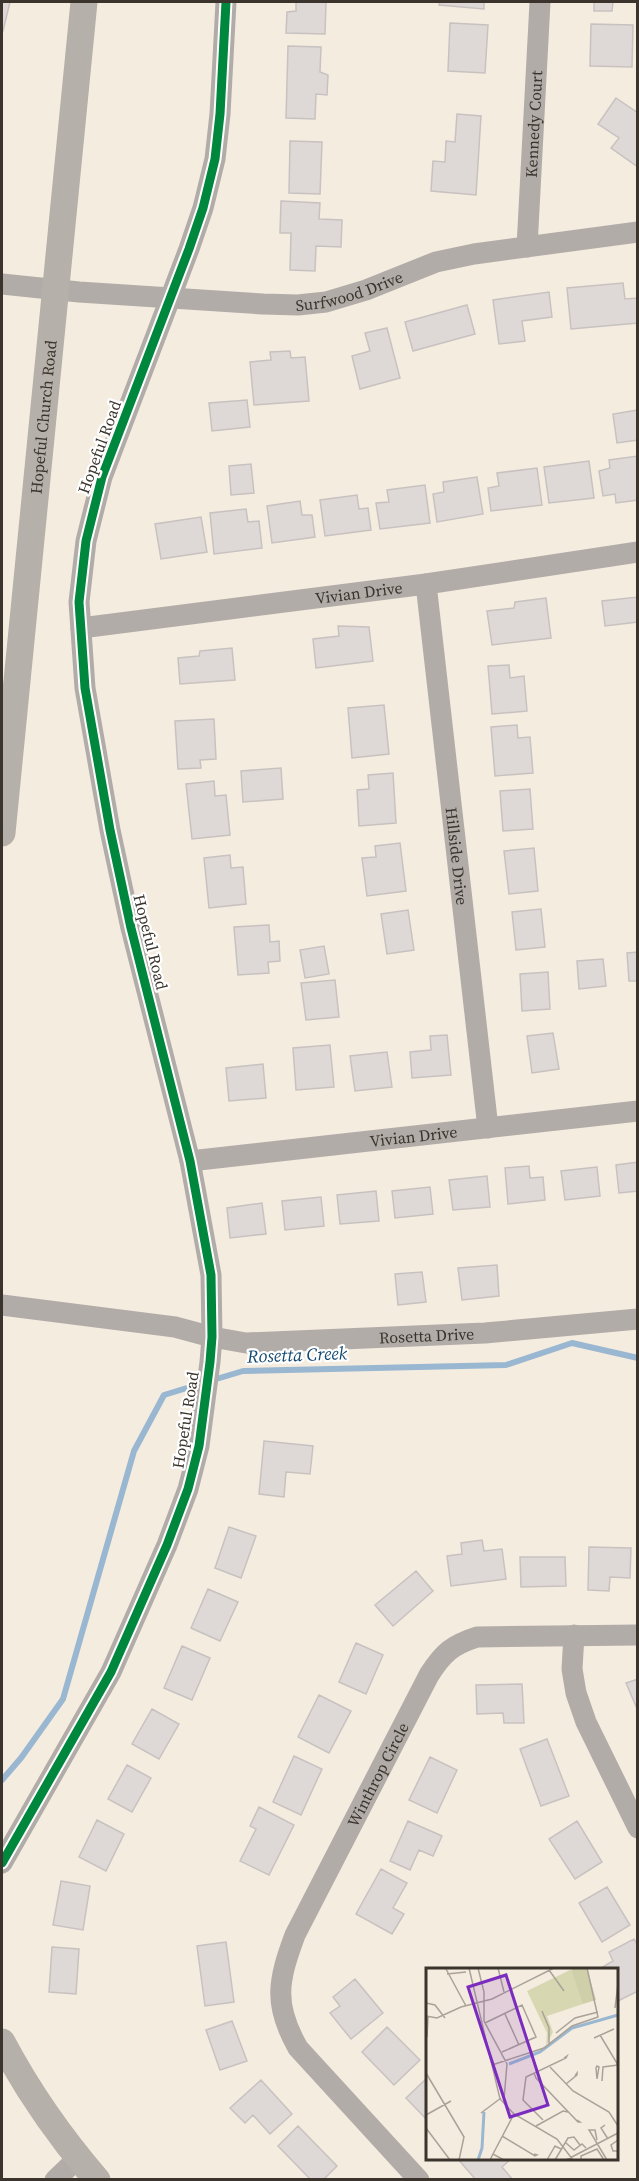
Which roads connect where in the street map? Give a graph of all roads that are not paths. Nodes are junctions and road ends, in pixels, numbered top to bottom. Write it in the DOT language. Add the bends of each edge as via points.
graph roads {
  1 [pos="84,2"];
  2 [pos="226,2"];
  3 [pos="540,2"];
  4 [pos="638,232"];
  5 [pos="526,247"];
  6 [pos="2,284"];
  7 [pos="56,290"];
  8 [pos="170,298"];
  9 [pos="638,552"];
  10 [pos="426,584"];
  11 [pos="81,628"];
  12 [pos="2,833"];
  13 [pos="638,1111"];
  14 [pos="488,1128"];
  15 [pos="190,1161"];
  16 [pos="2,1305"];
  17 [pos="638,1319"];
  18 [pos="212,1337"];
  19 [pos="574,1635"];
  20 [pos="638,1635"];
  21 [pos="26,1820"];
  22 [pos="638,1828"];
  23 [pos="2,1834"];
  24 [pos="2,1863"];
  25 [pos="2,2042"];
  26 [pos="78,2158"];
  27 [pos="55,2180"];
  28 [pos="97,2180"];
  29 [pos="419,2180"];
  1 -- 7 [label="main road, Hopeful Church Road"];
  2 -- 8 [label="street, Hopeful Road" via="215,159 200,218"];
  3 -- 5 [label="street, Kennedy Court"];
  4 -- 5 [label="street, Surfwood Drive"];
  5 -- 8 [label="street, Surfwood Drive" via="436,262 326,302 298,305"];
  6 -- 7 [label="street, Surfwood Drive"];
  7 -- 8 [label="street, Surfwood Drive"];
  7 -- 12 [label="main road, Hopeful Church Road"];
  8 -- 11 [label="street, Hopeful Road" via="93,510 81,572"];
  9 -- 10 [label="street, Vivian Drive"];
  10 -- 11 [label="street, Vivian Drive"];
  10 -- 14 [label="street, Hillside Drive"];
  11 -- 15 [label="street, Hopeful Road" via="85,688 110,830"];
  13 -- 14 [label="street, Vivian Drive"];
  14 -- 15 [label="street, Vivian Drive"];
  15 -- 18 [label="street, Hopeful Road" via="211,1275"];
  16 -- 18 [label="street, Rosetta Drive" via="175,1327"];
  17 -- 18 [label="street, Rosetta Drive" via="484,1332 246,1343"];
  18 -- 21 [label="street, Hopeful Road" via="199,1446 168,1545 111,1672"];
  19 -- 20 [label="street, Winthrop Circle"];
  19 -- 22 [label="street" via="572,1670 576,1693 586,1722"];
  19 -- 29 [label="street, Winthrop Circle" via="477,1637 457,1643 440,1657 295,1935 285,1962 280,1986 282,2008 298,2048"];
  21 -- 23 [label="street"];
  21 -- 24 [label="street, Hopeful Road"];
  25 -- 26 [label="main road" via="34,2098"];
  26 -- 27 [label="street"];
  26 -- 28 [label="main road"];
}
